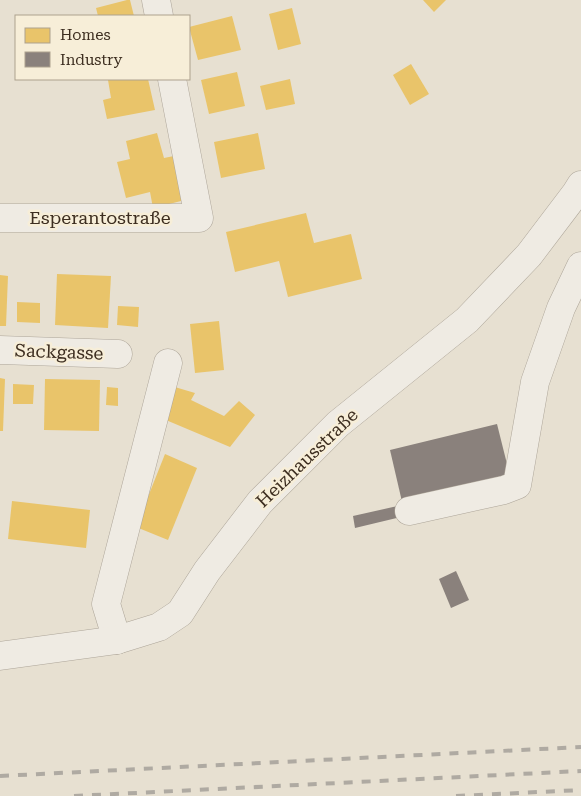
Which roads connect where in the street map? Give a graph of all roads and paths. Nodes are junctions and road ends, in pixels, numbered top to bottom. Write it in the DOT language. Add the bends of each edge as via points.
graph roads {
  1 [pos="156,0"];
  2 [pos="159,15"];
  3 [pos="172,80"];
  4 [pos="579,192"];
  5 [pos="0,218"];
  6 [pos="581,266"];
  7 [pos="0,350"];
  8 [pos="118,354"];
  9 [pos="168,363"];
  10 [pos="409,511"];
  11 [pos="116,640"];
  12 [pos="0,656"];
  1 -- 2 [label="street"];
  3 -- 5 [label="street, Esperantostraße" via="199,218"];
  4 -- 11 [label="street, Heizhausstraße" via="529,255 467,320 338,424 260,502 207,571 180,613 159,627"];
  6 -- 10 [label="street" via="561,308 535,382 517,485"];
  7 -- 8 [label="street, Sackgasse"];
  9 -- 11 [label="street" via="106,604"];
  11 -- 12 [label="street, Heizhausstraße"];
}
